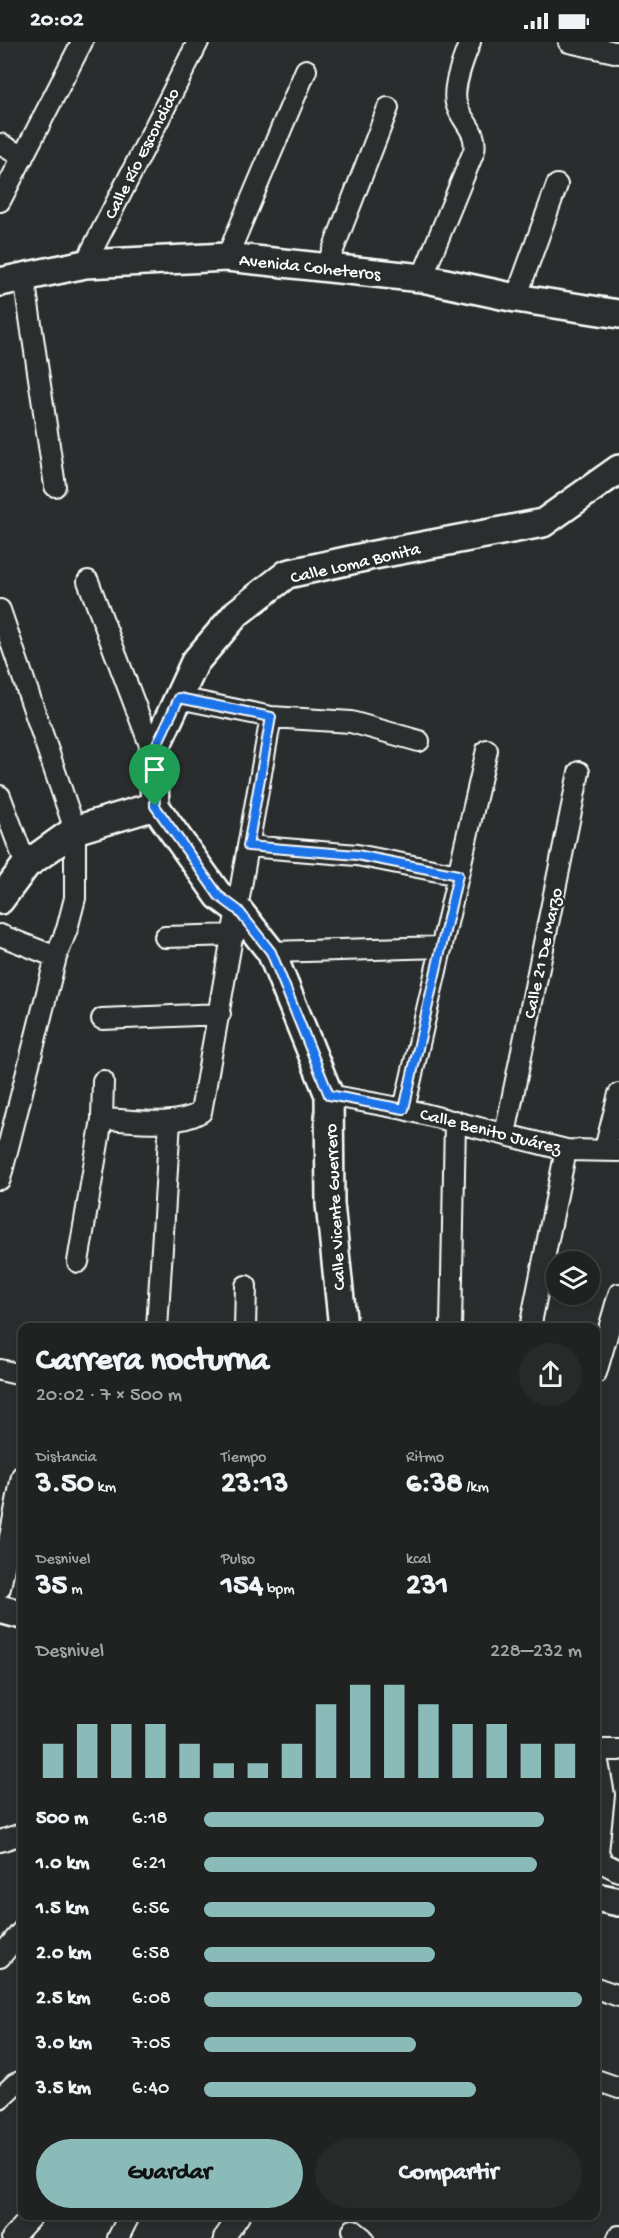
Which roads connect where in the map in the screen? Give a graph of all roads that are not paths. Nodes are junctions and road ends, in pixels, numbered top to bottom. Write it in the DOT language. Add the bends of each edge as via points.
graph roads {
  1 [pos="82,42"];
  2 [pos="198,42"];
  3 [pos="573,42"];
  4 [pos="465,44"];
  5 [pos="619,52"];
  6 [pos="306,70"];
  7 [pos="388,108"];
  8 [pos="0,144"];
  9 [pos="23,157"];
  10 [pos="557,185"];
  11 [pos="0,201"];
  12 [pos="228,256"];
  13 [pos="84,264"];
  14 [pos="326,267"];
  15 [pos="422,278"];
  16 [pos="12,280"];
  17 [pos="516,298"];
  18 [pos="619,314"];
  19 [pos="619,469"];
  20 [pos="55,486"];
  21 [pos="87,581"];
  22 [pos="0,610"];
  23 [pos="179,698"];
  24 [pos="271,717"];
  25 [pos="419,741"];
  26 [pos="487,750"];
  27 [pos="153,753"];
  28 [pos="579,772"];
  29 [pos="0,796"];
  30 [pos="155,806"];
  31 [pos="75,830"];
  32 [pos="248,846"];
  33 [pos="26,865"];
  34 [pos="458,875"];
  35 [pos="0,900"];
  36 [pos="236,923"];
  37 [pos="0,935"];
  38 [pos="165,938"];
  39 [pos="442,947"];
  40 [pos="271,952"];
  41 [pos="56,957"];
  42 [pos="220,1014"];
  43 [pos="102,1019"];
  44 [pos="103,1081"];
  45 [pos="619,1094"];
  46 [pos="329,1095"];
  47 [pos="404,1109"];
  48 [pos="102,1119"];
  49 [pos="170,1121"];
  50 [pos="455,1121"];
  51 [pos="505,1134"];
  52 [pos="566,1150"];
  53 [pos="612,1150"];
  54 [pos="0,1179"];
  55 [pos="78,1262"];
  56 [pos="246,1286"];
  57 [pos="619,1294"];
  58 [pos="157,1323"];
  59 [pos="245,1323"];
  60 [pos="342,1323"];
  61 [pos="451,1323"];
  62 [pos="531,1323"];
  63 [pos="600,1359"];
  64 [pos="0,1370"];
  65 [pos="18,1374"];
  66 [pos="18,1496"];
  67 [pos="0,1588"];
  68 [pos="0,1610"];
  69 [pos="18,1614"];
  70 [pos="600,1750"];
  71 [pos="619,1750"];
  72 [pos="600,1772"];
  73 [pos="600,1833"];
  74 [pos="18,1835"];
  75 [pos="0,1841"];
  76 [pos="600,1856"];
  77 [pos="619,1871"];
  78 [pos="600,1898"];
  79 [pos="619,1902"];
  80 [pos="18,1936"];
  81 [pos="0,1957"];
  82 [pos="600,1989"];
  83 [pos="619,1996"];
  84 [pos="600,2081"];
  85 [pos="18,2083"];
  86 [pos="619,2088"];
  87 [pos="0,2098"];
  88 [pos="28,2220"];
  89 [pos="127,2220"];
  90 [pos="236,2220"];
  91 [pos="12,2238"];
  92 [pos="118,2238"];
  93 [pos="224,2238"];
  1 -- 9 [label="street"];
  2 -- 13 [label="street, Calle Río Escondido"];
  3 -- 5 [label="street"];
  4 -- 15 [label="street" via="456,104 476,142"];
  6 -- 12 [label="street"];
  7 -- 14 [label="street"];
  8 -- 9 [label="street"];
  9 -- 11 [label="street"];
  10 -- 17 [label="street"];
  12 -- 13 [label="street, Avenida Coheteros"];
  12 -- 14 [label="street, Avenida Coheteros"];
  13 -- 16 [label="street, Avenida Coheteros"];
  14 -- 15 [label="street, Avenida Coheteros"];
  15 -- 17 [label="street, Avenida Coheteros"];
  16 -- 20 [label="street"];
  17 -- 18 [label="street, Avenida Coheteros"];
  19 -- 23 [label="street, Calle Loma Bonita" via="543,523 287,574 237,613 195,662"];
  21 -- 27 [label="street"];
  22 -- 31 [label="street"];
  23 -- 24 [label="street"];
  23 -- 27 [label="street, Calle Loma Bonita"];
  24 -- 25 [label="street" via="351,722"];
  24 -- 32 [label="street"];
  26 -- 34 [label="street"];
  27 -- 30 [label="street, Calle Loma Bonita"];
  28 -- 51 [label="street, Calle 21 De Marzo"];
  29 -- 33 [label="street"];
  30 -- 31 [label="street"];
  30 -- 36 [label="street, Calle Vicente Guerrero"];
  31 -- 33 [label="street"];
  31 -- 41 [label="street" via="75,898"];
  32 -- 34 [label="street" via="357,855"];
  32 -- 36 [label="street"];
  33 -- 35 [label="street"];
  34 -- 39 [label="street"];
  36 -- 38 [label="street"];
  36 -- 40 [label="street, Calle Vicente Guerrero"];
  36 -- 42 [label="street"];
  37 -- 41 [label="street"];
  39 -- 40 [label="street"];
  39 -- 47 [label="street"];
  40 -- 46 [label="street, Calle Vicente Guerrero"];
  41 -- 54 [label="street"];
  42 -- 43 [label="street"];
  42 -- 49 [label="street" via="201,1112"];
  44 -- 48 [label="street"];
  45 -- 53 [label="street"];
  46 -- 47 [label="street, Calle Benito Juárez"];
  46 -- 60 [label="street, Calle Vicente Guerrero" via="330,1204"];
  47 -- 50 [label="street, Calle Benito Juárez"];
  48 -- 49 [label="street"];
  48 -- 55 [label="street"];
  49 -- 58 [label="street"];
  50 -- 51 [label="street, Calle Benito Juárez"];
  50 -- 61 [label="street"];
  51 -- 52 [label="street, Calle Benito Juárez"];
  52 -- 53 [label="street, Calle Benito Juárez"];
  52 -- 62 [label="street"];
  56 -- 59 [label="street"];
  57 -- 63 [label="street"];
  64 -- 65 [label="street"];
  66 -- 67 [label="street"];
  68 -- 69 [label="street"];
  70 -- 71 [label="street"];
  72 -- 73 [label="street" via="604,1795"];
  74 -- 75 [label="street"];
  76 -- 77 [label="street" via="603,1863"];
  78 -- 79 [label="street"];
  80 -- 81 [label="street"];
  82 -- 83 [label="street"];
  84 -- 86 [label="street"];
  85 -- 87 [label="street"];
  88 -- 91 [label="street"];
  89 -- 92 [label="street"];
  90 -- 93 [label="street"];
}
